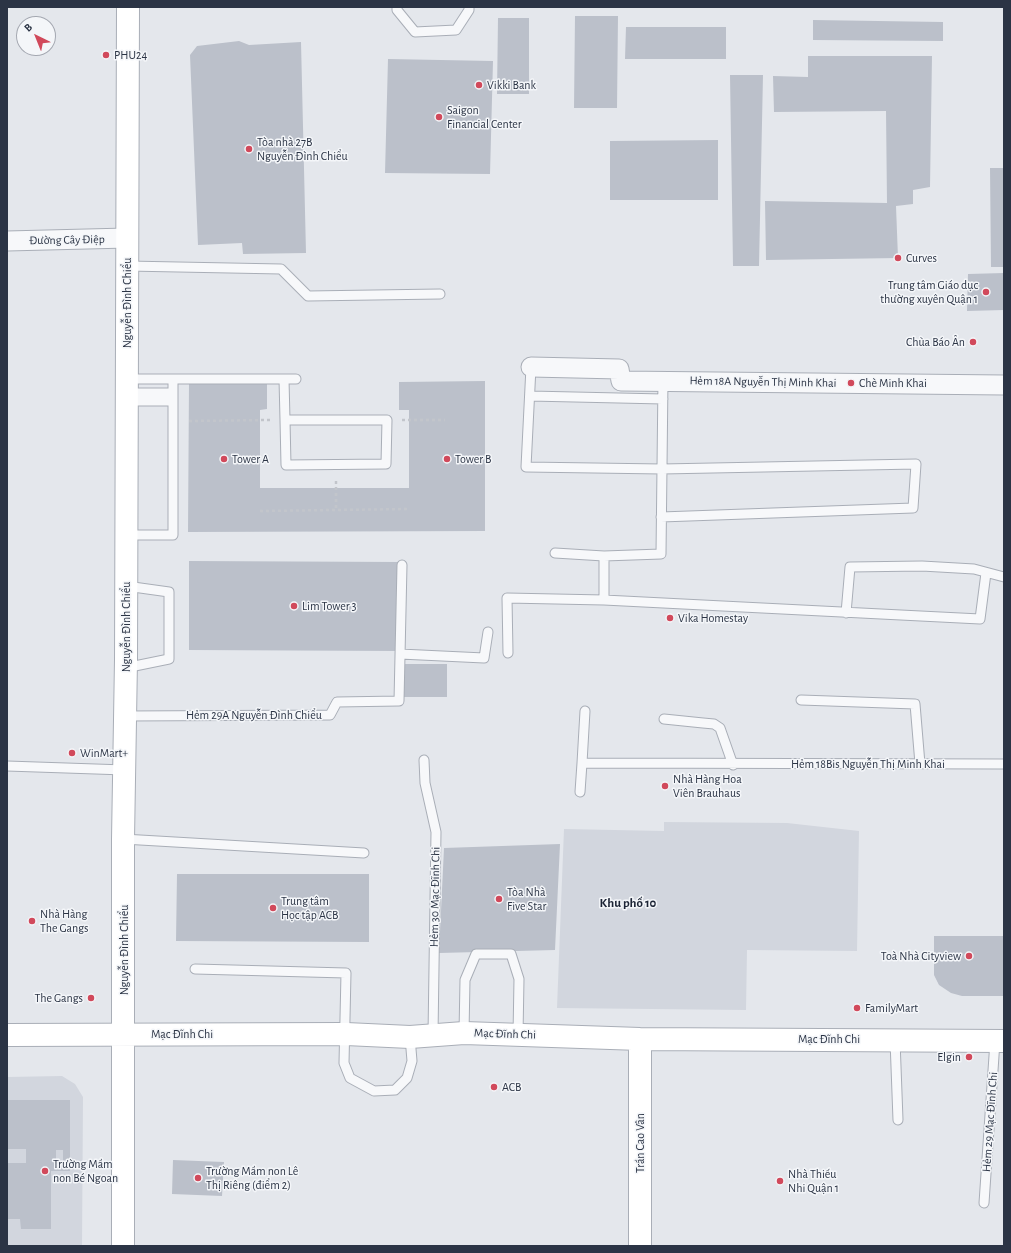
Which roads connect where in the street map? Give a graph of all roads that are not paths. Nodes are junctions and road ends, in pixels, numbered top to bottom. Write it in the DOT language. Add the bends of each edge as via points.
graph roads {
  1 [pos="128,7"];
  2 [pos="397,7"];
  3 [pos="469,7"];
  4 [pos="127,238"];
  5 [pos="7,241"];
  6 [pos="127,266"];
  7 [pos="440,294"];
  8 [pos="531,367"];
  9 [pos="173,378"];
  10 [pos="284,379"];
  11 [pos="296,379"];
  12 [pos="663,380"];
  13 [pos="1004,385"];
  14 [pos="127,391"];
  15 [pos="530,396"];
  16 [pos="173,397"];
  17 [pos="663,399"];
  18 [pos="284,420"];
  19 [pos="662,469"];
  20 [pos="661,517"];
  21 [pos="126,535"];
  22 [pos="555,553"];
  23 [pos="604,556"];
  24 [pos="402,565"];
  25 [pos="986,573"];
  26 [pos="1004,577"];
  27 [pos="126,586"];
  28 [pos="604,600"];
  29 [pos="846,613"];
  30 [pos="488,632"];
  31 [pos="508,653"];
  32 [pos="400,654"];
  33 [pos="125,668"];
  34 [pos="801,700"];
  35 [pos="585,711"];
  36 [pos="125,716"];
  37 [pos="664,719"];
  38 [pos="424,760"];
  39 [pos="582,763"];
  40 [pos="920,764"];
  41 [pos="1004,764"];
  42 [pos="733,765"];
  43 [pos="7,766"];
  44 [pos="125,770"];
  45 [pos="580,792"];
  46 [pos="123,839"];
  47 [pos="364,853"];
  48 [pos="196,970"];
  49 [pos="464,1033"];
  50 [pos="124,1034"];
  51 [pos="346,1034"];
  52 [pos="7,1035"];
  53 [pos="433,1035"];
  54 [pos="518,1035"];
  55 [pos="410,1037"];
  56 [pos="640,1039"];
  57 [pos="895,1040"];
  58 [pos="1000,1041"];
  59 [pos="898,1120"];
  60 [pos="984,1203"];
  61 [pos="123,1246"];
  62 [pos="640,1246"];
  1 -- 4 [label="main road, Nguyễn Đình Chiểu"];
  2 -- 3 [label="lane" via="415,32 456,30"];
  4 -- 5 [label="street, Đường Cây Điệp"];
  4 -- 6 [label="main road, Nguyễn Đình Chiểu"];
  6 -- 7 [label="lane" via="281,269 308,296"];
  6 -- 14 [label="main road, Nguyễn Đình Chiểu"];
  8 -- 12 [label="street, Hẻm 18A Nguyễn Thị Minh Khai" via="619,369 621,381"];
  8 -- 15 [label="lane"];
  9 -- 10 [label="lane"];
  9 -- 14 [label="lane"];
  9 -- 16 [label="lane"];
  10 -- 11 [label="lane"];
  10 -- 18 [label="lane"];
  12 -- 13 [label="street, Hẻm 18A Nguyễn Thị Minh Khai"];
  12 -- 17 [label="lane"];
  14 -- 16 [label="lane"];
  14 -- 21 [label="main road, Nguyễn Đình Chiểu"];
  15 -- 17 [label="lane"];
  15 -- 19 [label="lane" via="526,467"];
  16 -- 21 [label="lane" via="173,535"];
  17 -- 19 [label="lane"];
  18 -- 18 [label="lane" via="286,465 386,464 387,420"];
  19 -- 20 [label="lane"];
  19 -- 20 [label="lane" via="916,464 913,508"];
  20 -- 23 [label="lane" via="660,554"];
  21 -- 27 [label="main road, Nguyễn Đình Chiểu"];
  22 -- 23 [label="lane"];
  23 -- 28 [label="lane"];
  24 -- 32 [label="lane, Hẻm 29A Nguyễn Đình Chiểu"];
  25 -- 26 [label="lane"];
  25 -- 29 [label="lane" via="980,619"];
  25 -- 29 [label="lane" via="974,569 922,566 850,567"];
  27 -- 33 [label="main road, Nguyễn Đình Chiểu"];
  27 -- 33 [label="lane" via="169,592 169,659"];
  28 -- 29 [label="lane"];
  28 -- 31 [label="lane" via="507,598"];
  30 -- 32 [label="lane" via="484,658"];
  32 -- 36 [label="lane, Hẻm 29A Nguyễn Đình Chiểu" via="399,701 337,702 330,715"];
  33 -- 36 [label="main road, Nguyễn Đình Chiểu"];
  34 -- 40 [label="lane" via="915,704"];
  35 -- 39 [label="lane"];
  36 -- 44 [label="main road, Nguyễn Đình Chiểu"];
  37 -- 42 [label="lane" via="714,724 720,728"];
  38 -- 53 [label="lane, Hẻm 30 Mạc Đĩnh Chi" via="425,783 436,832"];
  39 -- 42 [label="lane, Hẻm 18Bis Nguyễn Thị Minh Khai"];
  39 -- 45 [label="lane"];
  40 -- 41 [label="lane, Hẻm 18Bis Nguyễn Thị Minh Khai"];
  40 -- 42 [label="lane, Hẻm 18Bis Nguyễn Thị Minh Khai"];
  43 -- 44 [label="lane"];
  44 -- 46 [label="main road, Nguyễn Đình Chiểu"];
  46 -- 47 [label="lane"];
  46 -- 50 [label="main road, Nguyễn Đình Chiểu"];
  48 -- 51 [label="lane" via="346,973"];
  49 -- 53 [label="main road, Mạc Đĩnh Chi"];
  49 -- 54 [label="main road, Mạc Đĩnh Chi"];
  49 -- 54 [label="lane" via="465,980 476,954 511,954 519,979"];
  50 -- 51 [label="main road, Mạc Đĩnh Chi"];
  50 -- 52 [label="main road, Mạc Đĩnh Chi"];
  50 -- 61 [label="main road, Nguyễn Đình Chiểu"];
  51 -- 55 [label="main road, Mạc Đĩnh Chi"];
  51 -- 55 [label="lane" via="344,1063 350,1078 374,1091 395,1090 407,1078 412,1061"];
  53 -- 55 [label="main road, Mạc Đĩnh Chi"];
  54 -- 56 [label="main road, Mạc Đĩnh Chi"];
  56 -- 57 [label="main road, Mạc Đĩnh Chi"];
  56 -- 62 [label="main road, Trần Cao Vân"];
  57 -- 58 [label="main road, Mạc Đĩnh Chi"];
  57 -- 59 [label="lane"];
  58 -- 60 [label="lane, Hẻm 29 Mạc Đĩnh Chi"];
}
